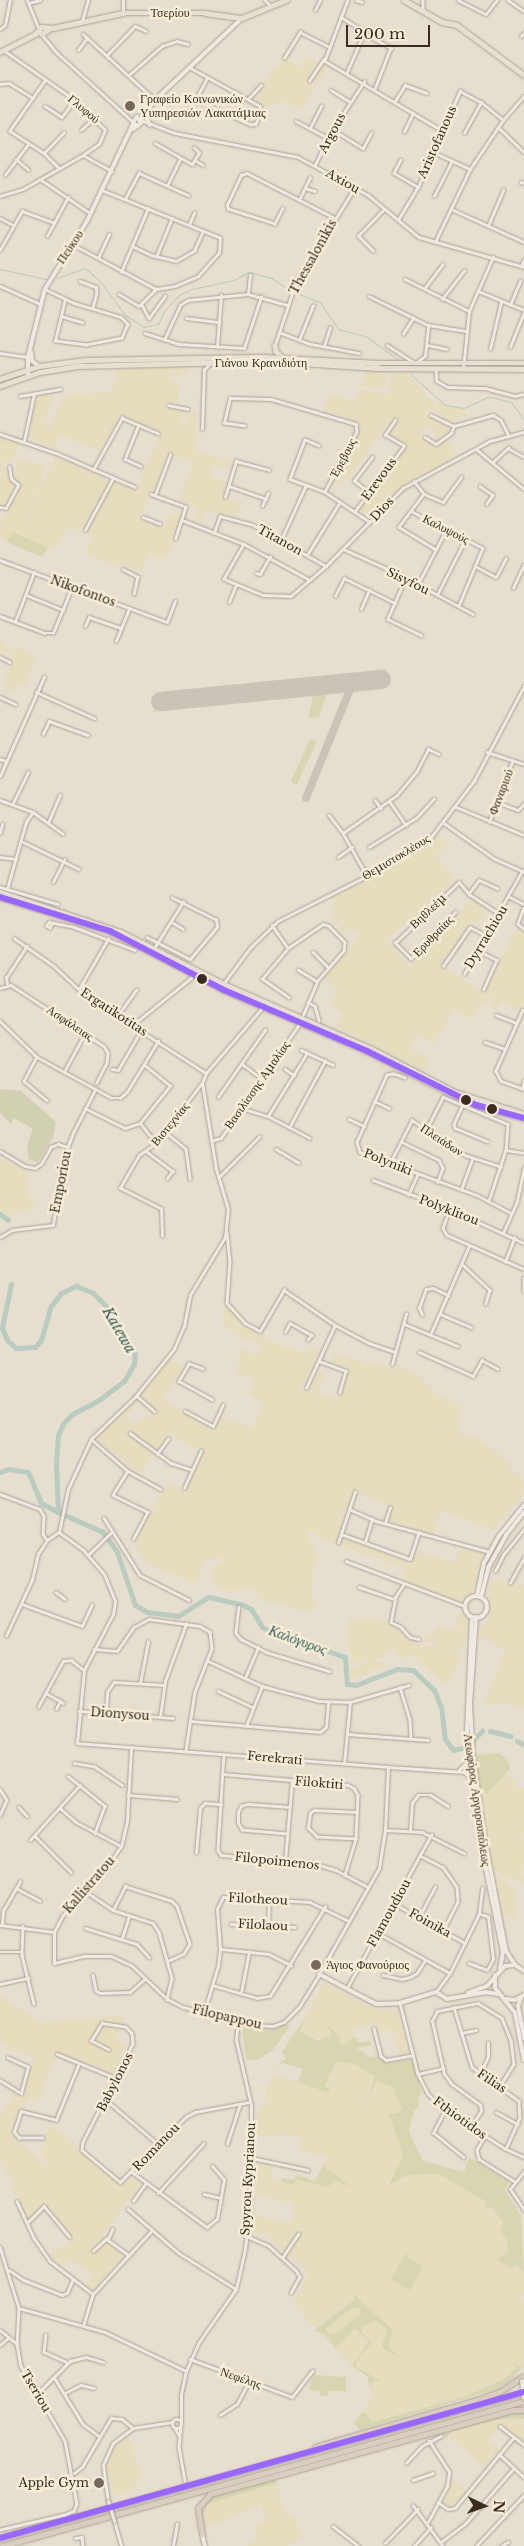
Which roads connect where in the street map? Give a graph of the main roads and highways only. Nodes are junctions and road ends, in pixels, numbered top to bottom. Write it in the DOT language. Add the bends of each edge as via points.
graph roads {
  1 [pos="286,0"];
  2 [pos="404,0"];
  3 [pos="242,18"];
  4 [pos="2,52"];
  5 [pos="524,75"];
  6 [pos="145,112"];
  7 [pos="150,124"];
  8 [pos="275,345"];
  9 [pos="31,347"];
  10 [pos="284,358"];
  11 [pos="273,359"];
  12 [pos="524,363"];
  13 [pos="39,366"];
  14 [pos="465,366"];
  15 [pos="524,369"];
  16 [pos="27,370"];
  17 [pos="28,375"];
  18 [pos="0,379"];
  19 [pos="2,386"];
  20 [pos="0,892"];
  21 [pos="0,896"];
  22 [pos="154,949"];
  23 [pos="265,1005"];
  24 [pos="524,1116"];
  25 [pos="524,1505"];
  26 [pos="524,1512"];
  27 [pos="479,1596"];
  28 [pos="474,1617"];
  29 [pos="471,1759"];
  30 [pos="505,1952"];
  31 [pos="515,1965"];
  32 [pos="500,1969"];
  33 [pos="524,1970"];
  34 [pos="319,1974"];
  35 [pos="495,1975"];
  36 [pos="498,1994"];
  37 [pos="522,1996"];
  38 [pos="454,1998"];
  39 [pos="504,1998"];
  40 [pos="524,2038"];
  41 [pos="524,2060"];
  42 [pos="523,2377"];
  43 [pos="524,2392"];
  44 [pos="524,2399"];
  45 [pos="524,2410"];
  46 [pos="441,2434"];
  47 [pos="369,2448"];
  48 [pos="350,2450"];
  49 [pos="246,2470"];
  50 [pos="194,2491"];
  51 [pos="202,2534"];
  52 [pos="0,2538"];
  53 [pos="2,2546"];
  54 [pos="205,2546"];
  1 -- 3 [label="main road"];
  2 -- 5 [label="main road" via="442,22 457,25"];
  3 -- 4 [label="main road, Τσερίου" via="205,13 123,13 53,28"];
  3 -- 6 [label="main road, Πεύκου"];
  6 -- 7 [label="main road"];
  6 -- 9 [label="main road, Πεύκου" via="131,131 91,214 45,289"];
  8 -- 10 [label="main road" via="276,351"];
  9 -- 13 [label="main road" via="31,358"];
  9 -- 16 [label="main road, Πεύκου"];
  10 -- 11 [label="main road, Γιάνου Κρανιδιότη"];
  10 -- 14 [label="main road, Γιάνου Κρανιδιότη"];
  11 -- 13 [label="main road, Γιάνου Κρανιδιότη" via="85,360"];
  11 -- 14 [label="main road, Γιάνου Κρανιδιότη" via="436,370"];
  11 -- 17 [label="main road, Γιάνου Κρανιδιότη" via="70,366"];
  12 -- 14 [label="main road, Γιάνου Κρανιδιότη"];
  13 -- 16 [label="main road, Γιάνου Κρανιδιότη"];
  14 -- 15 [label="main road, Γιάνου Κρανιδιότη"];
  16 -- 17 [label="main road, Πεύκου"];
  16 -- 18 [label="main road, Γιάνου Κρανιδιότη"];
  17 -- 19 [label="main road, Γιάνου Κρανιδιότη"];
  20 -- 22 [label="main road" via="93,921"];
  21 -- 22 [label="main road" via="76,919"];
  22 -- 23 [label="main road"];
  22 -- 23 [label="main road" via="224,990"];
  23 -- 24 [label="main road" via="372,1049 464,1096"];
  23 -- 24 [label="main road" via="368,1051 476,1105"];
  25 -- 27 [label="main road" via="484,1563"];
  26 -- 27 [label="main road" via="506,1535 488,1568"];
  27 -- 28 [label="main road" via="486,1609"];
  27 -- 28 [label="main road" via="468,1599 465,1606 467,1613"];
  28 -- 29 [label="main road, Λεωφόρος Αργυρουπόλεως" via="469,1730"];
  29 -- 30 [label="main road, Λεωφόρος Αργυρουπόλεως"];
  29 -- 30 [label="main road, Λεωφόρος Αργυρουπόλεως"];
  30 -- 31 [label="main road"];
  30 -- 32 [label="main road"];
  31 -- 32 [label="main road"];
  31 -- 33 [label="main road"];
  32 -- 35 [label="main road"];
  34 -- 38 [label="main road" via="376,2004 400,2003 436,1992 443,1998"];
  35 -- 36 [label="main road"];
  35 -- 38 [label="main road" via="487,1986"];
  36 -- 38 [label="main road" via="485,1992"];
  36 -- 39 [label="main road"];
  37 -- 39 [label="main road"];
  37 -- 40 [label="main road" via="518,2006"];
  39 -- 41 [label="main road" via="515,2013"];
  42 -- 44 [label="main road, bridge"];
  42 -- 49 [label="highway" via="480,2399"];
  43 -- 49 [label="highway"];
  44 -- 48 [label="highway"];
  45 -- 46 [label="highway" via="512,2410"];
  46 -- 47 [label="highway"];
  46 -- 51 [label="highway" via="208,2495 198,2508"];
  47 -- 48 [label="highway"];
  47 -- 50 [label="highway"];
  48 -- 50 [label="highway"];
  49 -- 52 [label="highway"];
  50 -- 53 [label="highway"];
  51 -- 54 [label="main road"];
}
